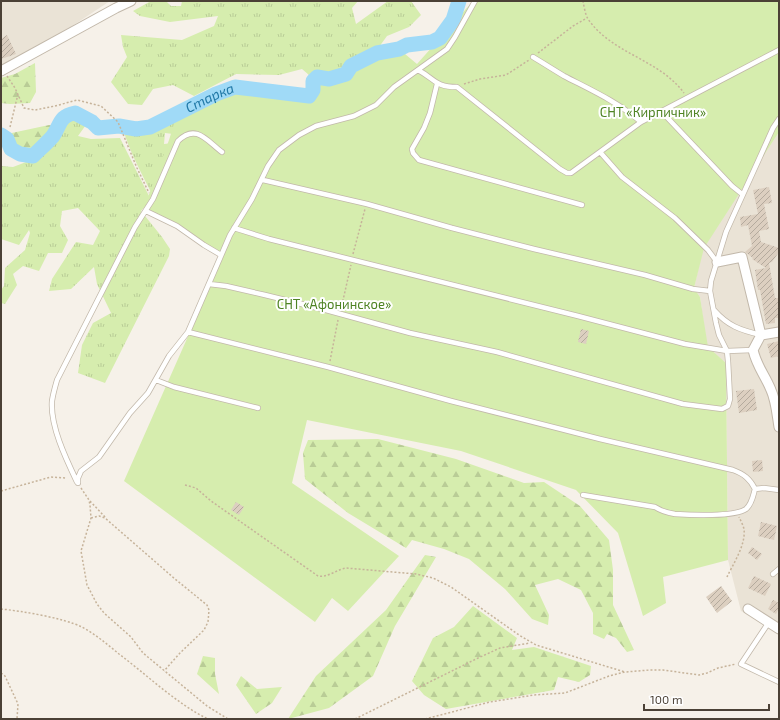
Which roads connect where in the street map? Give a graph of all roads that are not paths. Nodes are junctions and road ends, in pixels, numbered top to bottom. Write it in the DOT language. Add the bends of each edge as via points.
graph roads {
  1 [pos="132,1"];
  2 [pos="475,1"];
  3 [pos="779,50"];
  4 [pos="533,57"];
  5 [pos="2,70"];
  6 [pos="418,70"];
  7 [pos="437,84"];
  8 [pos="661,111"];
  9 [pos="779,119"];
  10 [pos="641,122"];
  11 [pos="222,152"];
  12 [pos="600,152"];
  13 [pos="263,180"];
  14 [pos="742,194"];
  15 [pos="582,205"];
  16 [pos="146,211"];
  17 [pos="234,228"];
  18 [pos="221,255"];
  19 [pos="717,262"];
  20 [pos="209,284"];
  21 [pos="710,291"];
  22 [pos="713,309"];
  23 [pos="188,332"];
  24 [pos="779,332"];
  25 [pos="760,334"];
  26 [pos="753,350"];
  27 [pos="727,351"];
  28 [pos="156,380"];
  29 [pos="258,408"];
  30 [pos="779,426"];
  31 [pos="755,489"];
  32 [pos="779,490"];
  33 [pos="583,495"];
  34 [pos="779,569"];
  35 [pos="773,574"];
  36 [pos="748,609"];
  37 [pos="769,622"];
  38 [pos="779,629"];
  39 [pos="779,682"];
  1 -- 5 [label="street"];
  2 -- 6 [label="lane" via="447,48"];
  3 -- 8 [label="lane"];
  4 -- 10 [label="lane" via="562,75 605,96"];
  6 -- 7 [label="lane"];
  6 -- 13 [label="lane" via="394,87 372,108 354,116 316,126 284,145 268,166"];
  7 -- 12 [label="lane" via="457,87 554,165 568,173"];
  7 -- 15 [label="lane" via="430,113 412,149 419,160"];
  8 -- 10 [label="lane"];
  8 -- 14 [label="lane"];
  9 -- 14 [label="lane"];
  10 -- 12 [label="lane"];
  11 -- 16 [label="lane" via="200,134 194,132 182,137 175,145"];
  12 -- 19 [label="lane" via="622,177 675,218"];
  13 -- 17 [label="lane"];
  13 -- 21 [label="lane" via="366,204 534,250"];
  14 -- 19 [label="lane"];
  16 -- 18 [label="lane" via="177,226"];
  16 -- 28 [label="lane" via="135,227 61,370 54,391 54,423 78,483 81,472 99,457"];
  17 -- 18 [label="lane"];
  17 -- 27 [label="lane" via="685,344"];
  18 -- 20 [label="lane"];
  19 -- 21 [label="lane"];
  19 -- 25 [label="street" via="742,257"];
  20 -- 23 [label="lane"];
  20 -- 27 [label="lane" via="497,352 683,404 722,409 728,406 730,399"];
  21 -- 22 [label="lane"];
  22 -- 25 [label="lane" via="736,328"];
  22 -- 27 [label="lane" via="719,335"];
  23 -- 28 [label="lane" via="169,356"];
  23 -- 31 [label="lane" via="600,439 733,470 746,477"];
  24 -- 25 [label="street"];
  25 -- 26 [label="street"];
  26 -- 27 [label="lane"];
  26 -- 30 [label="street" via="758,367 774,396"];
  28 -- 29 [label="lane"];
  31 -- 32 [label="lane"];
  31 -- 33 [label="lane" via="750,505 742,511 709,515 675,514 655,507"];
  34 -- 35 [label="lane"];
  36 -- 37 [label="street"];
  37 -- 38 [label="street"];
  37 -- 39 [label="lane" via="741,664"];
}
